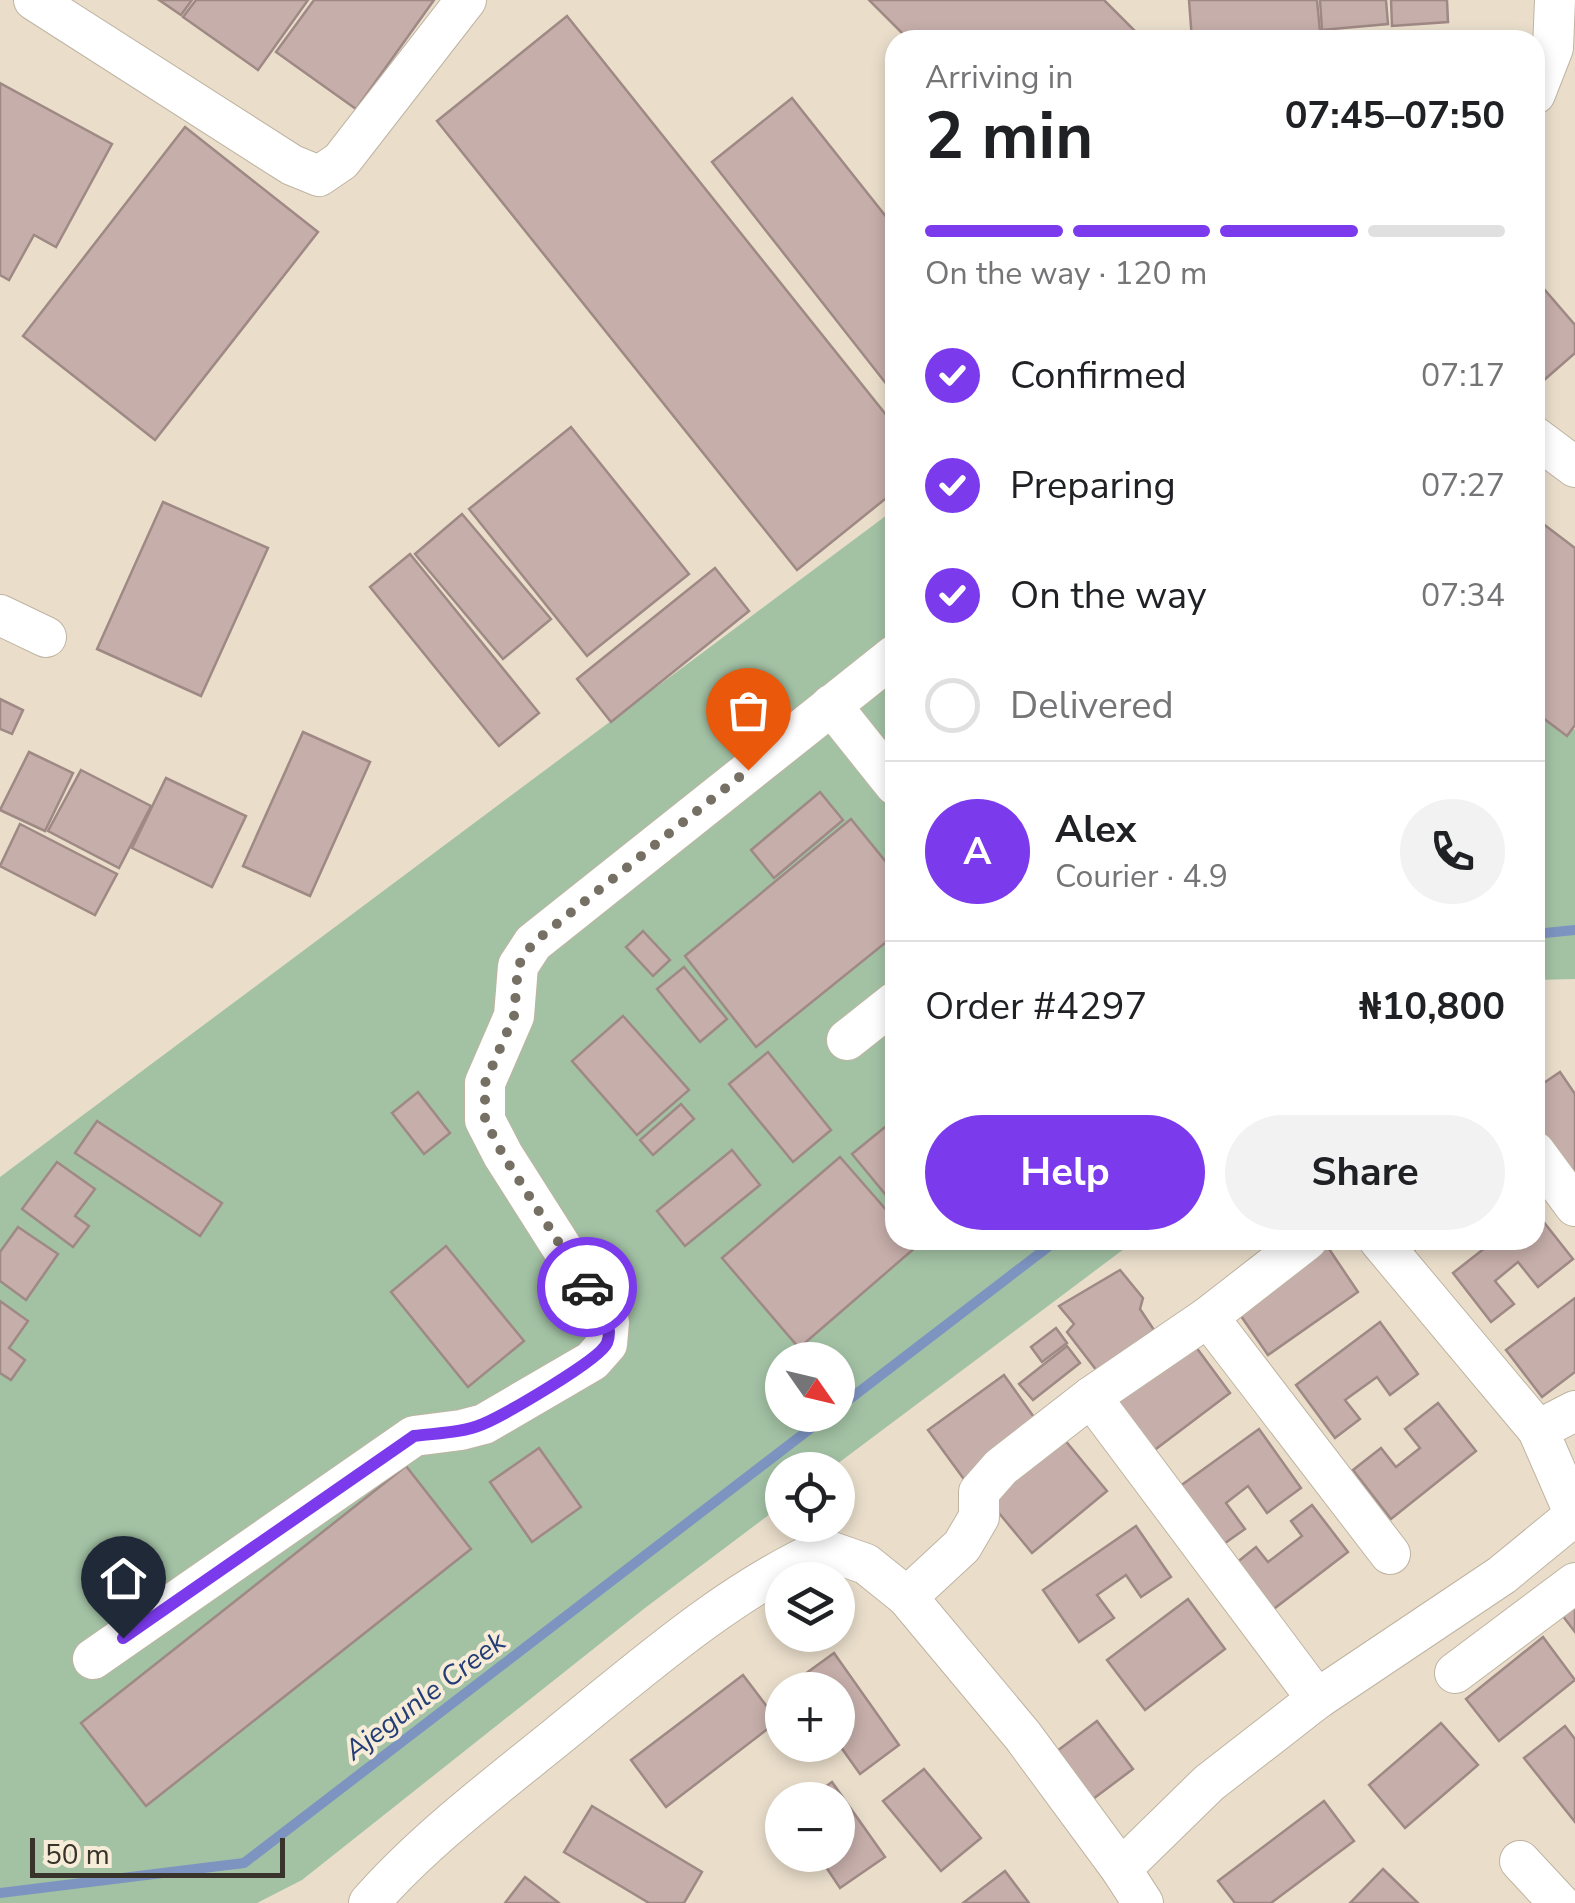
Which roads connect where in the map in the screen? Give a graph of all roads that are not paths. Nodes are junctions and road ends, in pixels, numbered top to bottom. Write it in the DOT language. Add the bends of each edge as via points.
graph roads {
  1 [pos="34,0"];
  2 [pos="466,0"];
  3 [pos="1555,0"];
  4 [pos="1552,75"];
  5 [pos="1545,444"];
  6 [pos="1575,466"];
  7 [pos="0,615"];
  8 [pos="46,637"];
  9 [pos="885,662"];
  10 [pos="831,705"];
  11 [pos="885,772"];
  12 [pos="885,1010"];
  13 [pos="847,1040"];
  14 [pos="1545,1166"];
  15 [pos="1575,1206"];
  16 [pos="1294,1250"];
  17 [pos="1387,1250"];
  18 [pos="1208,1318"];
  19 [pos="1091,1398"];
  20 [pos="1575,1411"];
  21 [pos="1538,1430"];
  22 [pos="1390,1554"];
  23 [pos="1502,1575"];
  24 [pos="1575,1584"];
  25 [pos="908,1597"];
  26 [pos="1538,1612"];
  27 [pos="93,1658"];
  28 [pos="1455,1673"];
  29 [pos="1317,1699"];
  30 [pos="1520,1861"];
  31 [pos="1120,1870"];
  32 [pos="369,1903"];
  33 [pos="1143,1903"];
  34 [pos="1560,1903"];
  1 -- 2 [label="street" via="319,176 340,161"];
  3 -- 4 [label="street"];
  5 -- 6 [label="street"];
  7 -- 8 [label="street"];
  9 -- 10 [label="street"];
  10 -- 11 [label="street"];
  10 -- 27 [label="street" via="533,943 518,966 514,1016 485,1083 485,1120 609,1322 607,1344 592,1361 484,1424 414,1436"];
  12 -- 13 [label="street"];
  14 -- 15 [label="street"];
  16 -- 18 [label="street"];
  17 -- 21 [label="street"];
  18 -- 19 [label="street"];
  18 -- 22 [label="street"];
  19 -- 25 [label="street" via="986,1482 979,1517 962,1546"];
  19 -- 29 [label="street"];
  20 -- 21 [label="street"];
  21 -- 23 [label="street" via="1575,1515"];
  23 -- 26 [label="street"];
  23 -- 29 [label="street"];
  24 -- 26 [label="street"];
  25 -- 31 [label="street" via="1023,1736"];
  25 -- 32 [label="street" via="866,1564 822,1549 780,1568 472,1805"];
  26 -- 28 [label="street"];
  29 -- 31 [label="street" via="1209,1783"];
  30 -- 34 [label="street"];
  31 -- 33 [label="street"];
}
